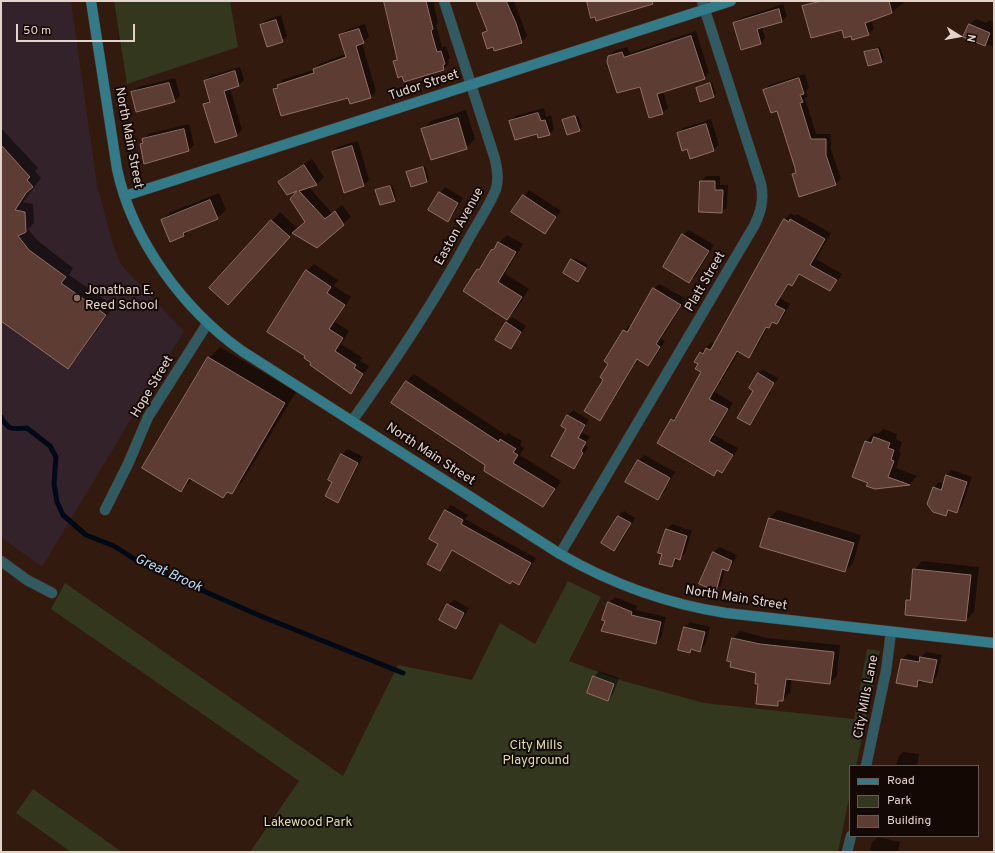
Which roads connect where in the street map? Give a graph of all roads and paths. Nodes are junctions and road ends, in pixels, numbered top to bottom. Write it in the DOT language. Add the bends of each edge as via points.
graph roads {
  1 [pos="91,1"];
  2 [pos="444,1"];
  3 [pos="731,1"];
  4 [pos="704,5"];
  5 [pos="471,85"];
  6 [pos="125,196"];
  7 [pos="207,324"];
  8 [pos="352,421"];
  9 [pos="105,510"];
  10 [pos="560,554"];
  11 [pos="1,561"];
  12 [pos="52,593"];
  13 [pos="891,632"];
  14 [pos="994,643"];
  15 [pos="866,765"];
  16 [pos="851,837"];
  17 [pos="847,852"];
  1 -- 6 [label="main road, North Main Street" via="117,168"];
  2 -- 5 [label="street, Easton Avenue"];
  3 -- 4 [label="main road, Tudor Street"];
  4 -- 5 [label="main road, Tudor Street"];
  4 -- 10 [label="street, Platt Street" via="760,184 763,196 761,210 754,226"];
  5 -- 6 [label="main road, Tudor Street"];
  5 -- 8 [label="street, Easton Avenue" via="495,159 498,178 495,190 447,278"];
  6 -- 7 [label="main road, North Main Street" via="161,268"];
  7 -- 8 [label="main road, North Main Street" via="242,350"];
  7 -- 9 [label="street, Hope Street" via="148,417"];
  8 -- 10 [label="main road, North Main Street"];
  10 -- 13 [label="main road, North Main Street" via="618,583 689,606 726,613"];
  11 -- 12 [label="street" via="27,580"];
  13 -- 14 [label="main road, North Main Street"];
  13 -- 15 [label="street, City Mills Lane" via="886,671"];
  16 -- 17 [label="street"];
}
